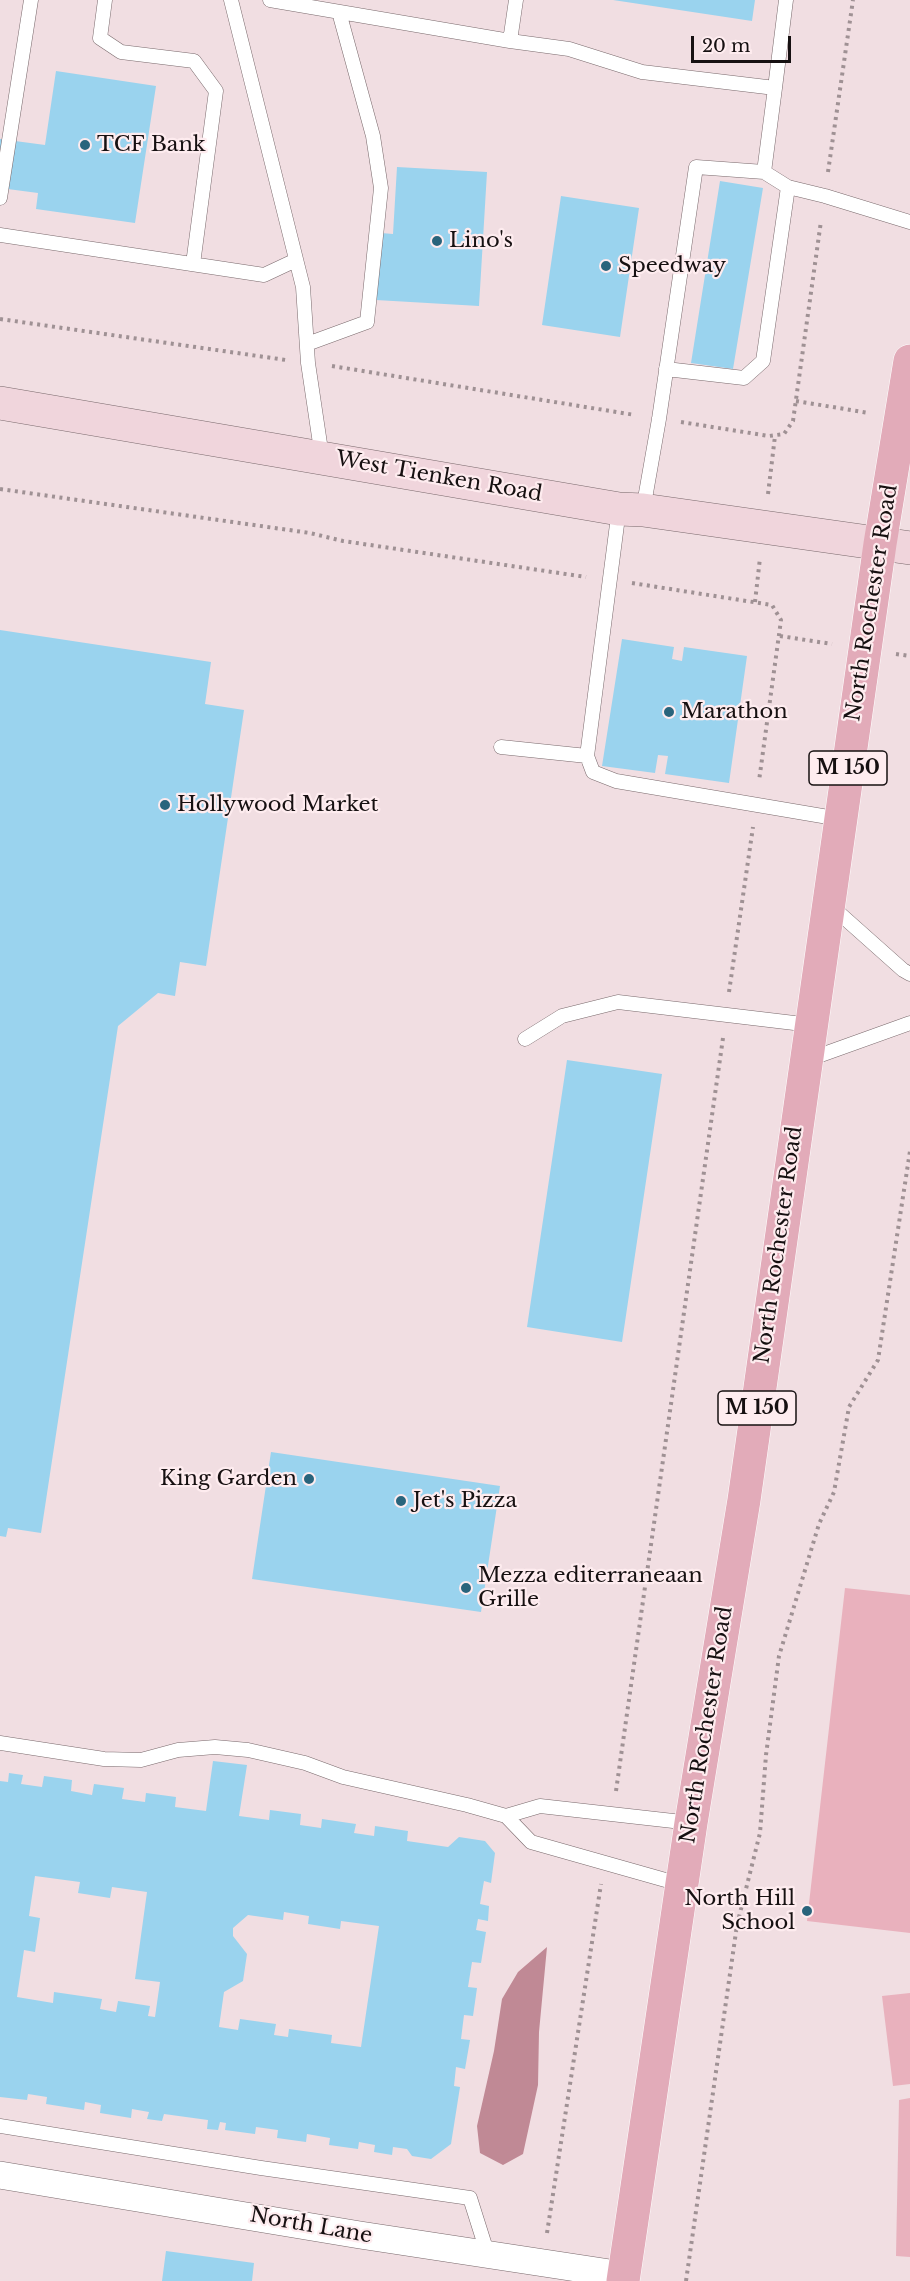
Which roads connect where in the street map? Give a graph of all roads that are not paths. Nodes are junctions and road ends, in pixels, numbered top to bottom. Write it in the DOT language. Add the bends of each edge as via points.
graph roads {
  1 [pos="31,0"];
  2 [pos="105,0"];
  3 [pos="231,0"];
  4 [pos="270,0"];
  5 [pos="516,0"];
  6 [pos="786,0"];
  7 [pos="339,12"];
  8 [pos="510,41"];
  9 [pos="775,88"];
  10 [pos="764,172"];
  11 [pos="788,187"];
  12 [pos="0,198"];
  13 [pos="910,222"];
  14 [pos="0,235"];
  15 [pos="296,260"];
  16 [pos="194,264"];
  17 [pos="307,344"];
  18 [pos="910,361"];
  19 [pos="666,369"];
  20 [pos="0,403"];
  21 [pos="322,457"];
  22 [pos="631,509"];
  23 [pos="895,546"];
  24 [pos="501,747"];
  25 [pos="587,756"];
  26 [pos="840,819"];
  27 [pos="828,904"];
  28 [pos="910,974"];
  29 [pos="910,1023"];
  30 [pos="811,1025"];
  31 [pos="525,1039"];
  32 [pos="805,1061"];
  33 [pos="0,1743"];
  34 [pos="506,1816"];
  35 [pos="691,1823"];
  36 [pos="683,1885"];
  37 [pos="0,2126"];
  38 [pos="0,2175"];
  39 [pos="488,2255"];
  40 [pos="623,2278"];
  1 -- 12 [label="lane"];
  2 -- 16 [label="lane" via="100,38 121,52 194,61 216,91"];
  3 -- 15 [label="lane"];
  4 -- 7 [label="lane"];
  5 -- 8 [label="lane"];
  6 -- 9 [label="lane"];
  7 -- 8 [label="lane"];
  7 -- 17 [label="lane" via="373,136 381,188 367,322"];
  8 -- 9 [label="lane" via="569,49 642,72"];
  9 -- 10 [label="lane"];
  10 -- 11 [label="lane"];
  10 -- 19 [label="lane" via="696,167"];
  11 -- 13 [label="lane"];
  11 -- 19 [label="lane" via="763,361 744,378"];
  14 -- 16 [label="lane"];
  15 -- 16 [label="lane" via="264,275"];
  15 -- 17 [label="lane" via="303,287"];
  17 -- 21 [label="lane"];
  18 -- 23 [label="main road, North Rochester Road" via="901,418"];
  19 -- 22 [label="lane" via="659,419"];
  20 -- 21 [label="main road, West Tienken Road"];
  21 -- 22 [label="main road, West Tienken Road"];
  22 -- 23 [label="main road, West Tienken Road"];
  22 -- 25 [label="lane" via="610,580"];
  23 -- 26 [label="main road, North Rochester Road / M 150"];
  24 -- 25 [label="lane"];
  25 -- 26 [label="lane" via="593,772 616,781"];
  26 -- 27 [label="main road, North Rochester Road / M 150"];
  27 -- 28 [label="lane"];
  27 -- 30 [label="main road, North Rochester Road / M 150"];
  29 -- 32 [label="lane"];
  30 -- 31 [label="lane" via="618,1002 562,1017"];
  30 -- 32 [label="main road, North Rochester Road / M 150"];
  32 -- 35 [label="main road, North Rochester Road / M 150" via="744,1500"];
  33 -- 34 [label="lane" via="141,1760 178,1750 248,1750"];
  34 -- 35 [label="lane" via="540,1806"];
  34 -- 36 [label="lane" via="531,1842"];
  35 -- 36 [label="main road, North Rochester Road / M 150"];
  36 -- 40 [label="main road, North Rochester Road / M 150"];
  37 -- 39 [label="lane" via="470,2198"];
  38 -- 39 [label="street, North Lane"];
  39 -- 40 [label="street, North Lane"];
}
